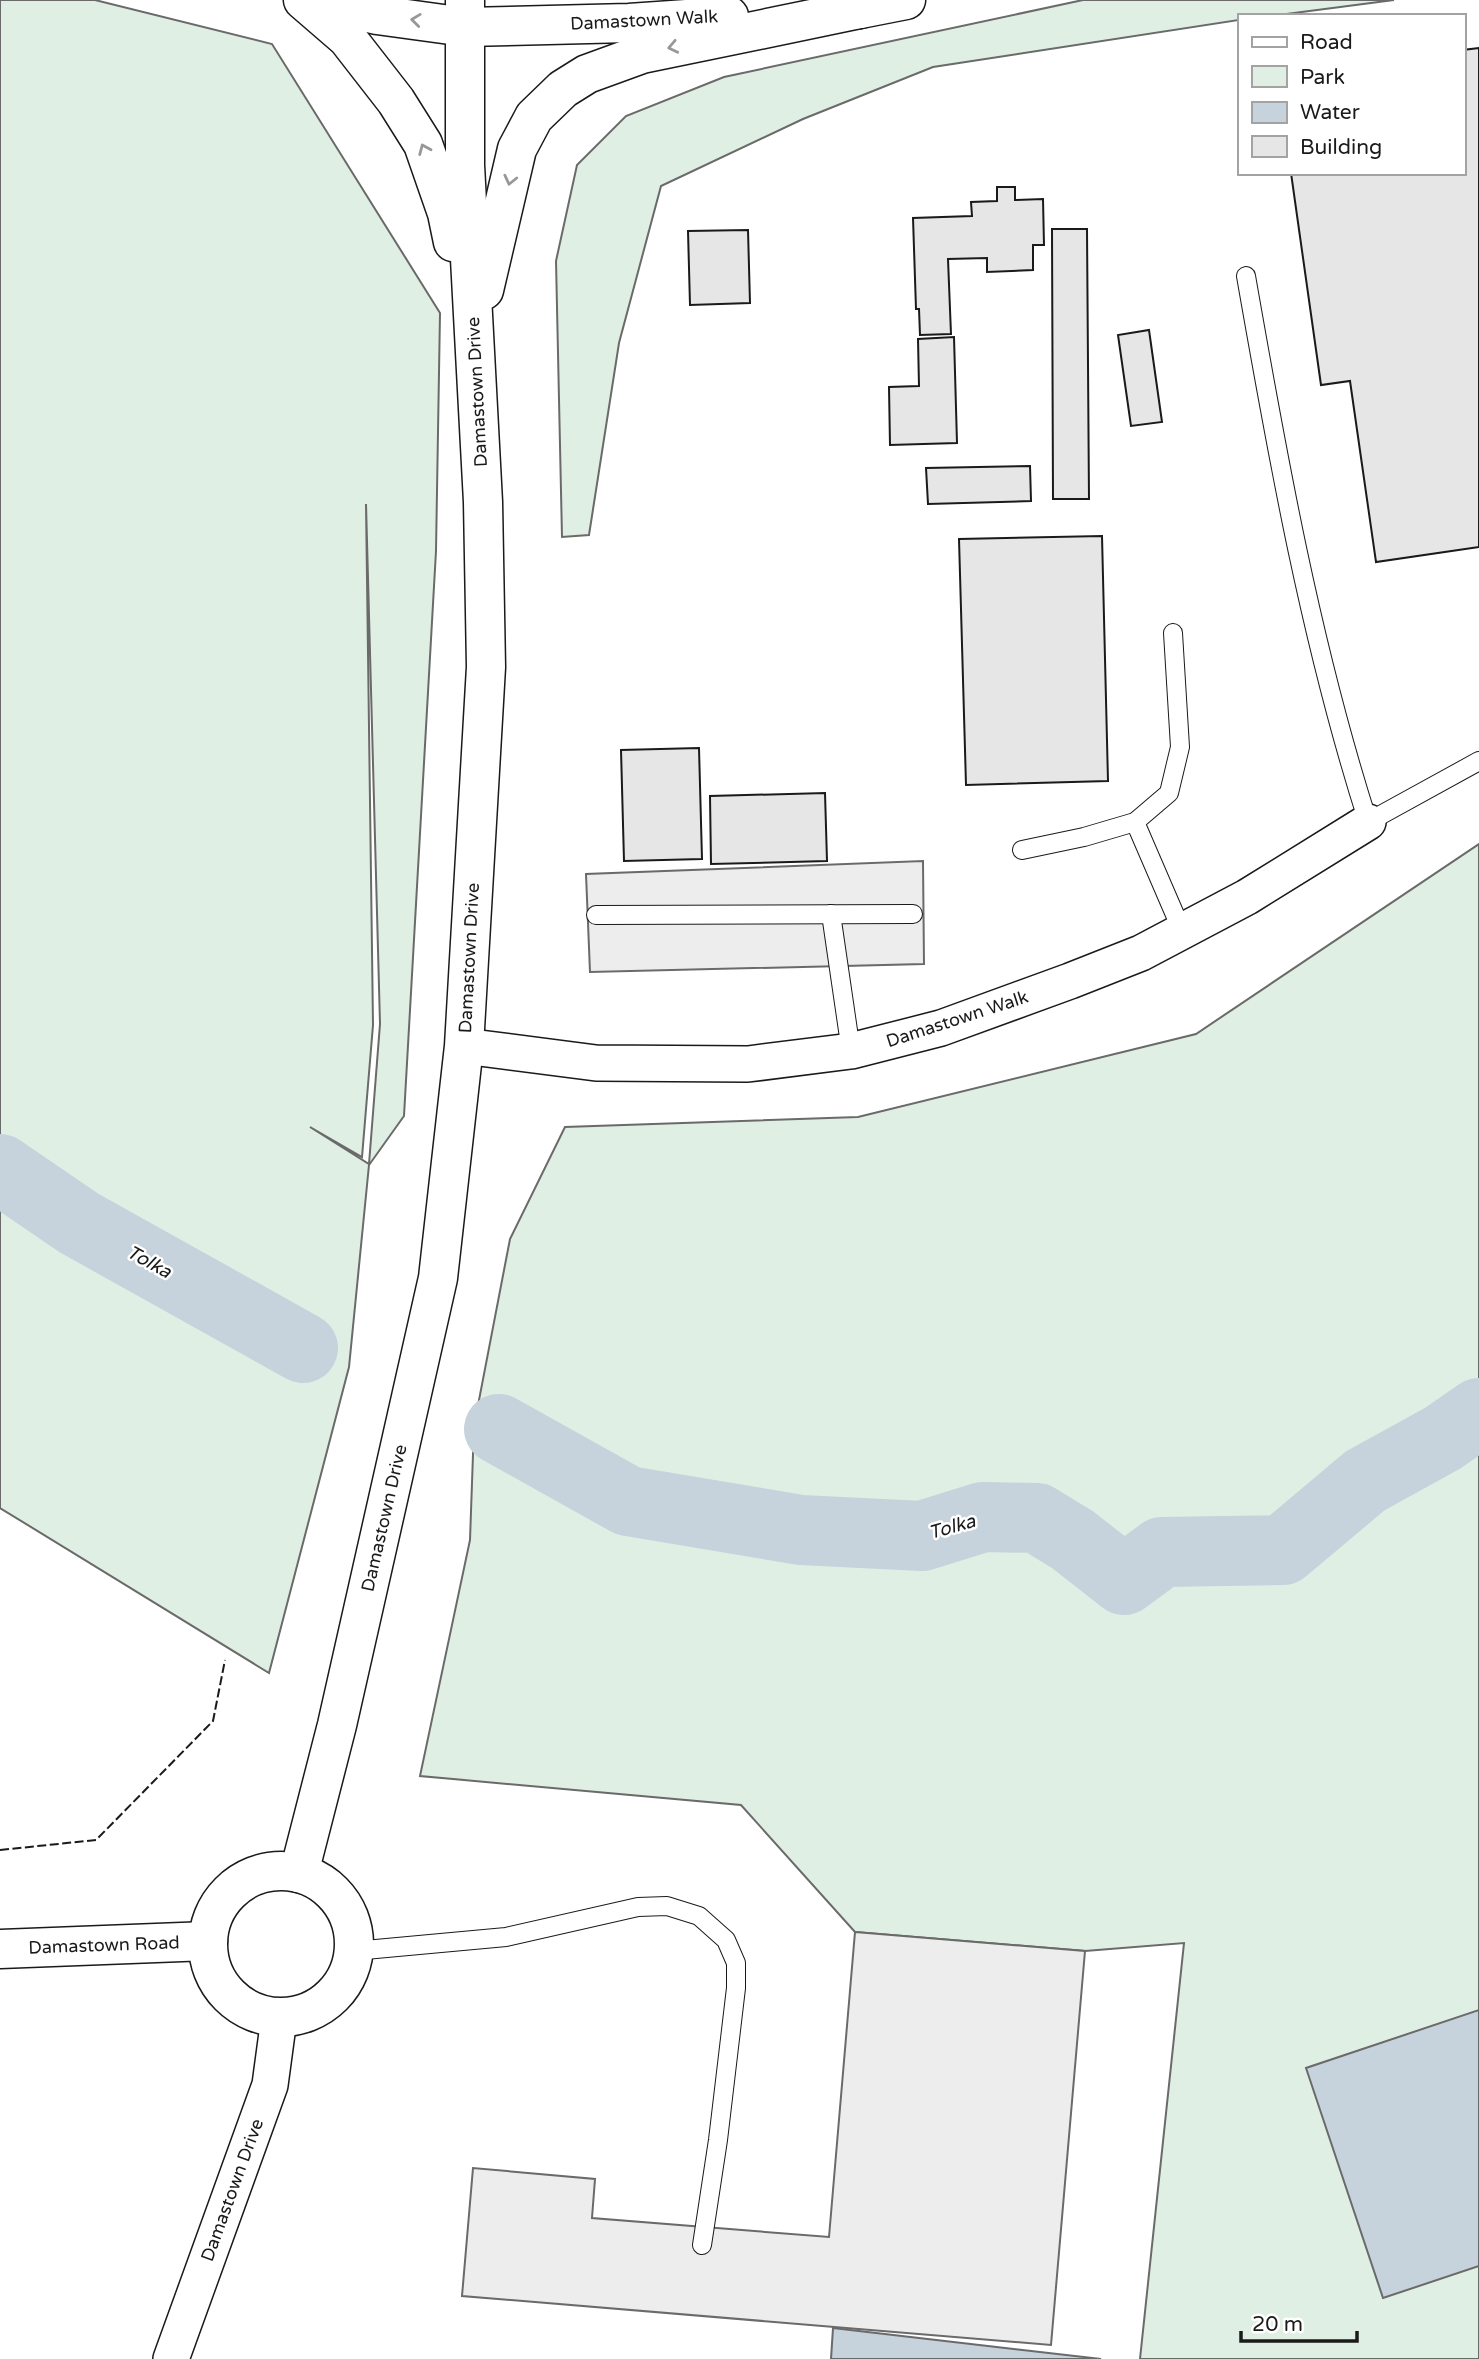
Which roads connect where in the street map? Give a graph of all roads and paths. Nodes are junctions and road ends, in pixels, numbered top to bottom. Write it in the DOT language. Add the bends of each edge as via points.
graph roads {
  1 [pos="303,0"];
  2 [pos="310,0"];
  3 [pos="603,0"];
  4 [pos="906,0"];
  5 [pos="376,6"];
  6 [pos="860,9"];
  7 [pos="465,13"];
  8 [pos="641,21"];
  9 [pos="1246,276"];
  10 [pos="474,333"];
  11 [pos="1173,633"];
  12 [pos="1479,761"];
  13 [pos="1135,822"];
  14 [pos="1368,822"];
  15 [pos="1022,850"];
  16 [pos="831,914"];
  17 [pos="913,914"];
  18 [pos="596,915"];
  19 [pos="1182,931"];
  20 [pos="464,1046"];
  21 [pos="851,1051"];
  22 [pos="299,1873"];
  23 [pos="208,1941"];
  24 [pos="0,1949"];
  25 [pos="354,1951"];
  26 [pos="279,2018"];
  27 [pos="702,2245"];
  28 [pos="171,2359"];
  10 -- 1 [label="main road, one-way" via="447,213 423,144 347,38"];
  2 -- 5 [label="main road, Damastown Walk"];
  3 -- 8 [label="main road"];
  4 -- 6 [label="main road, Damastown Walk"];
  7 -- 5 [label="main road, Damastown Walk, one-way"];
  6 -- 8 [label="main road, Damastown Walk"];
  6 -- 10 [label="main road, one-way" via="642,54 587,74 563,89 534,117 517,149"];
  7 -- 8 [label="main road, Damastown Walk"];
  7 -- 10 [label="main road, Damastown Drive" via="465,165"];
  9 -- 14 [label="lane" via="1321,656"];
  10 -- 20 [label="main road, Damastown Drive" via="486,667"];
  11 -- 13 [label="lane" via="1181,747 1169,793"];
  12 -- 14 [label="lane"];
  13 -- 15 [label="lane"];
  13 -- 19 [label="lane"];
  14 -- 19 [label="street, Damastown Walk" via="1247,897"];
  16 -- 17 [label="lane"];
  16 -- 18 [label="lane"];
  16 -- 21 [label="lane"];
  19 -- 21 [label="street, Damastown Walk" via="1141,953 1044,991 941,1028"];
  20 -- 21 [label="street, Damastown Walk" via="610,1063 748,1064"];
  20 -- 22 [label="main road, Damastown Drive" via="438,1278"];
  22 -- 23 [label="main road" via="256,1875 237,1885 212,1920"];
  22 -- 25 [label="main road" via="318,1881 347,1911"];
  23 -- 24 [label="main road, Damastown Road"];
  23 -- 26 [label="main road" via="211,1964 228,1994 256,2013"];
  25 -- 26 [label="main road" via="349,1973 338,1991 321,2006"];
  25 -- 27 [label="lane" via="506,1937 638,1907 667,1906 699,1916 726,1940 736,1963"];
  26 -- 28 [label="street, Damastown Drive" via="270,2085"];
}
